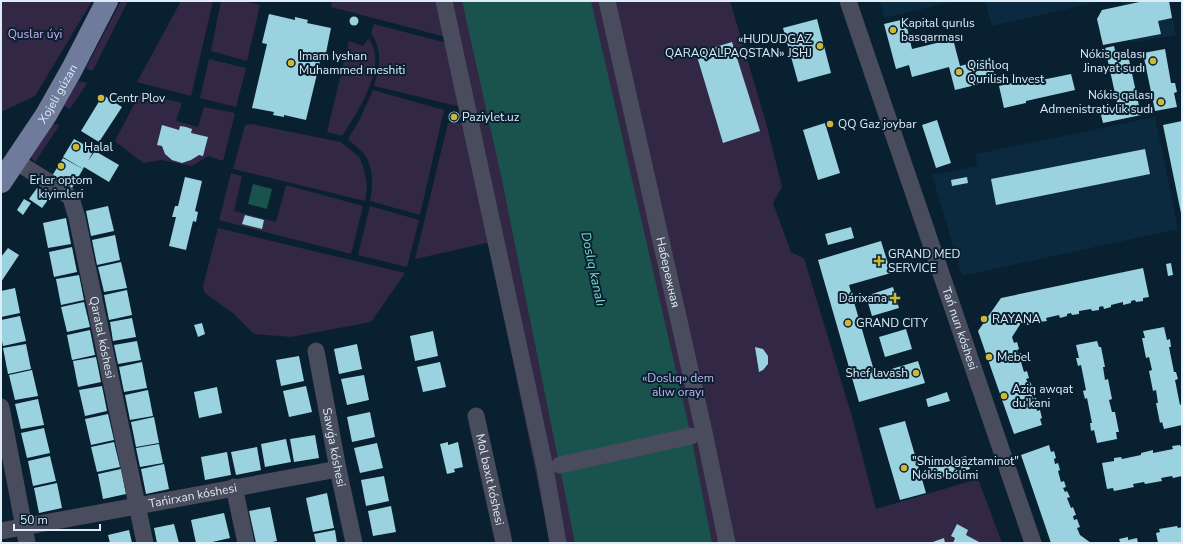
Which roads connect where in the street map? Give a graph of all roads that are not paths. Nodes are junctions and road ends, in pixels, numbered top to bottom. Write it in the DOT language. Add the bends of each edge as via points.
graph roads {
  1 [pos="107,1"];
  2 [pos="444,1"];
  3 [pos="607,1"];
  4 [pos="848,1"];
  5 [pos="15,161"];
  6 [pos="1,182"];
  7 [pos="316,351"];
  8 [pos="1,407"];
  9 [pos="476,416"];
  10 [pos="691,436"];
  11 [pos="560,465"];
  12 [pos="338,469"];
  13 [pos="234,487"];
  14 [pos="138,506"];
  15 [pos="23,526"];
  16 [pos="1,531"];
  17 [pos="27,543"];
  18 [pos="145,543"];
  19 [pos="246,543"];
  20 [pos="354,543"];
  21 [pos="504,543"];
  22 [pos="558,543"];
  23 [pos="727,543"];
  24 [pos="1033,543"];
  1 -- 5 [label="main road, Xojeli gúzarı" via="72,69"];
  2 -- 22 [label="street" via="545,468"];
  3 -- 23 [label="street, Набережная"];
  4 -- 24 [label="street, Tań nurı kóshesi"];
  5 -- 6 [label="main road, Xojeli gúzarı"];
  5 -- 14 [label="street, Qaratal kóshesi" via="71,198"];
  7 -- 12 [label="street, Sawǵa kóshesi"];
  8 -- 15 [label="street"];
  9 -- 21 [label="street, Mol baxıt kóshesi"];
  10 -- 11 [label="street"];
  12 -- 13 [label="street, Tańirxan kóshesi"];
  12 -- 20 [label="street, Sawǵa kóshesi"];
  13 -- 14 [label="street, Tańirxan kóshesi"];
  13 -- 19 [label="street"];
  14 -- 15 [label="street, Tańirxan kóshesi"];
  14 -- 18 [label="street, Qaratal kóshesi"];
  15 -- 16 [label="street, Tańirxan kóshesi"];
  15 -- 17 [label="street"];
}
